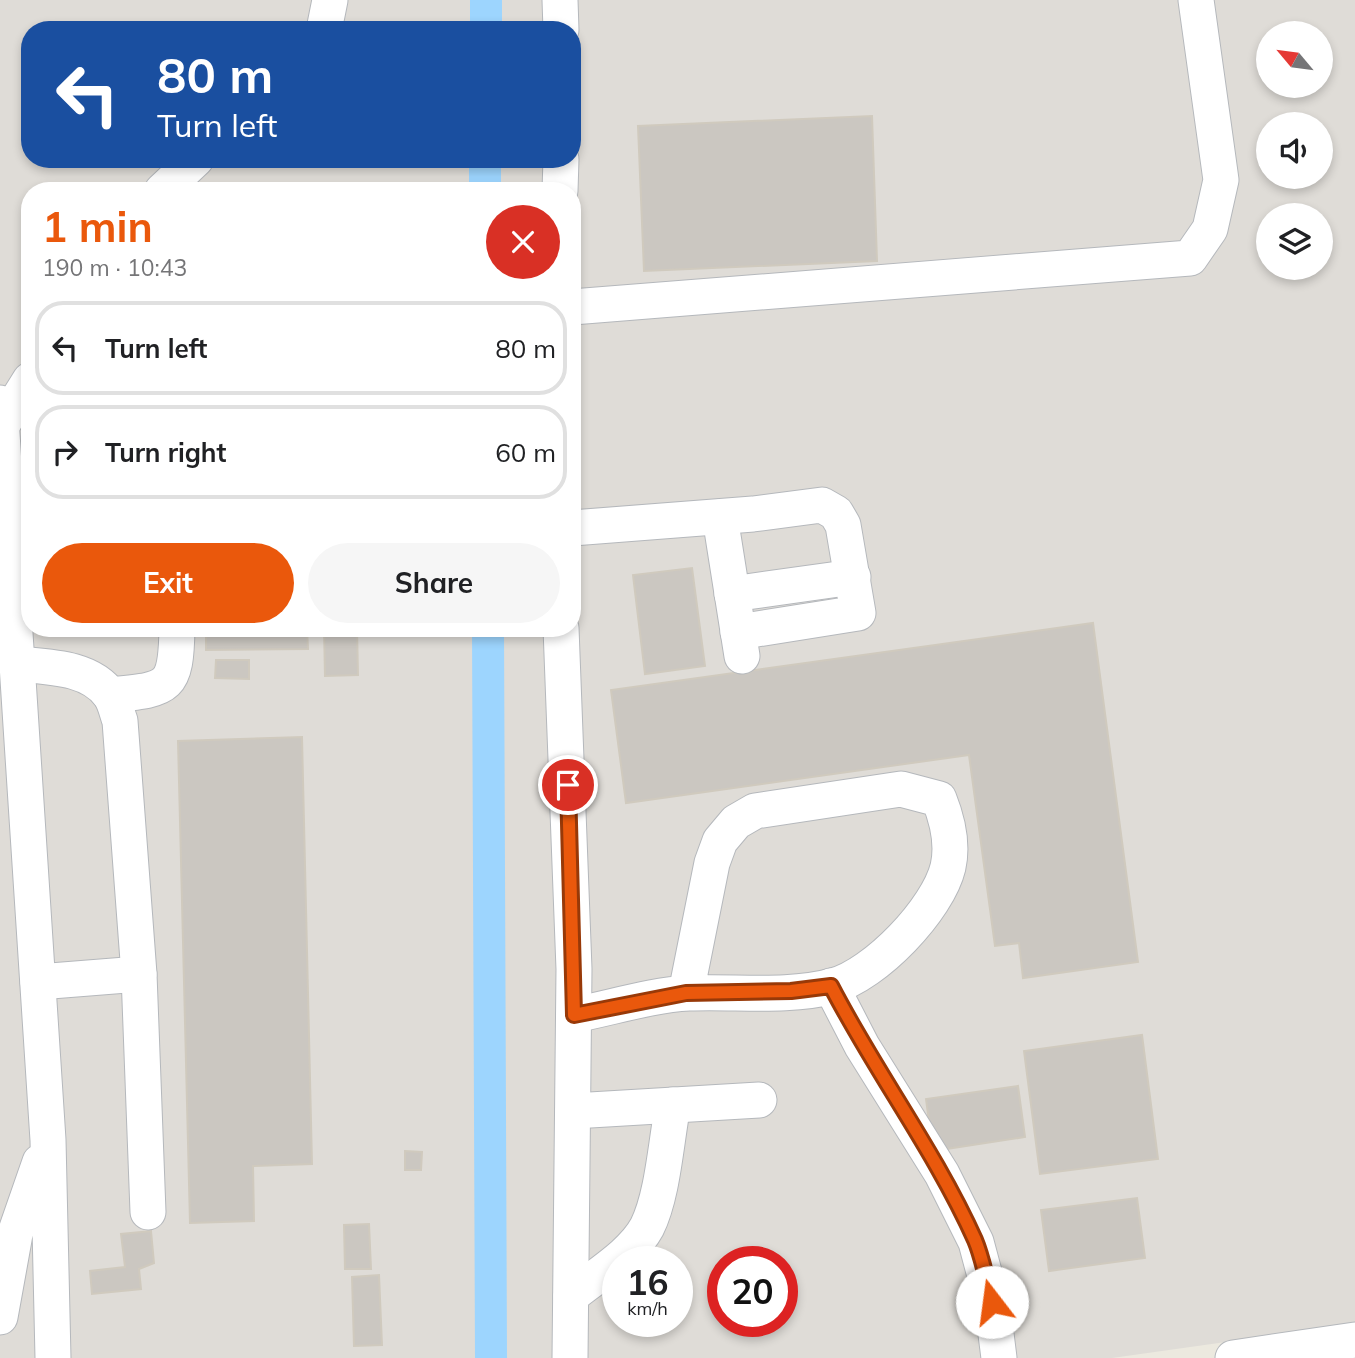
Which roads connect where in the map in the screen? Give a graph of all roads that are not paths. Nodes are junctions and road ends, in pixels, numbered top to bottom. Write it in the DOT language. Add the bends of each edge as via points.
graph roads {
  1 [pos="330,0"];
  2 [pos="560,0"];
  3 [pos="1196,0"];
  4 [pos="326,21"];
  5 [pos="561,21"];
  6 [pos="186,168"];
  7 [pos="172,182"];
  8 [pos="581,306"];
  9 [pos="21,391"];
  10 [pos="1,414"];
  11 [pos="4,517"];
  12 [pos="720,517"];
  13 [pos="581,527"];
  14 [pos="853,578"];
  15 [pos="732,594"];
  16 [pos="177,637"];
  17 [pos="561,637"];
  18 [pos="18,664"];
  19 [pos="110,695"];
  20 [pos="139,974"];
  21 [pos="38,982"];
  22 [pos="831,986"];
  23 [pos="686,993"];
  24 [pos="574,1015"];
  25 [pos="760,1100"];
  26 [pos="673,1105"];
  27 [pos="573,1111"];
  28 [pos="48,1140"];
  29 [pos="148,1212"];
  30 [pos="571,1296"];
  31 [pos="0,1318"];
  32 [pos="1355,1340"];
  33 [pos="53,1358"];
  34 [pos="570,1358"];
  35 [pos="999,1358"];
  36 [pos="1233,1358"];
  1 -- 4 [label="street"];
  2 -- 5 [label="street"];
  3 -- 8 [label="street" via="1222,180 1210,229 1190,258"];
  6 -- 7 [label="street"];
  9 -- 10 [label="street"];
  10 -- 11 [label="street"];
  11 -- 18 [label="street"];
  12 -- 13 [label="street"];
  12 -- 14 [label="street" via="822,505 836,513 843,525"];
  12 -- 15 [label="street"];
  14 -- 15 [label="street"];
  14 -- 15 [label="street" via="858,613 740,644"];
  16 -- 19 [label="street" via="176,662 167,682 156,691"];
  17 -- 24 [label="street"];
  18 -- 19 [label="street" via="64,669 92,679"];
  18 -- 21 [label="street"];
  19 -- 20 [label="street" via="120,721"];
  20 -- 21 [label="street"];
  20 -- 29 [label="street"];
  21 -- 28 [label="street"];
  22 -- 23 [label="street"];
  22 -- 23 [label="street" via="859,977 934,901 948,866 947,818 939,799 901,789 755,811 736,822 720,841 712,863"];
  22 -- 35 [label="street" via="862,1046 942,1174 976,1242 992,1302"];
  23 -- 24 [label="street"];
  24 -- 27 [label="street"];
  25 -- 26 [label="street"];
  26 -- 27 [label="street"];
  26 -- 30 [label="street" via="647,1227 632,1246"];
  27 -- 30 [label="street"];
  28 -- 31 [label="street" via="15,1234"];
  28 -- 33 [label="street"];
  30 -- 34 [label="street"];
  32 -- 36 [label="street"];
}
